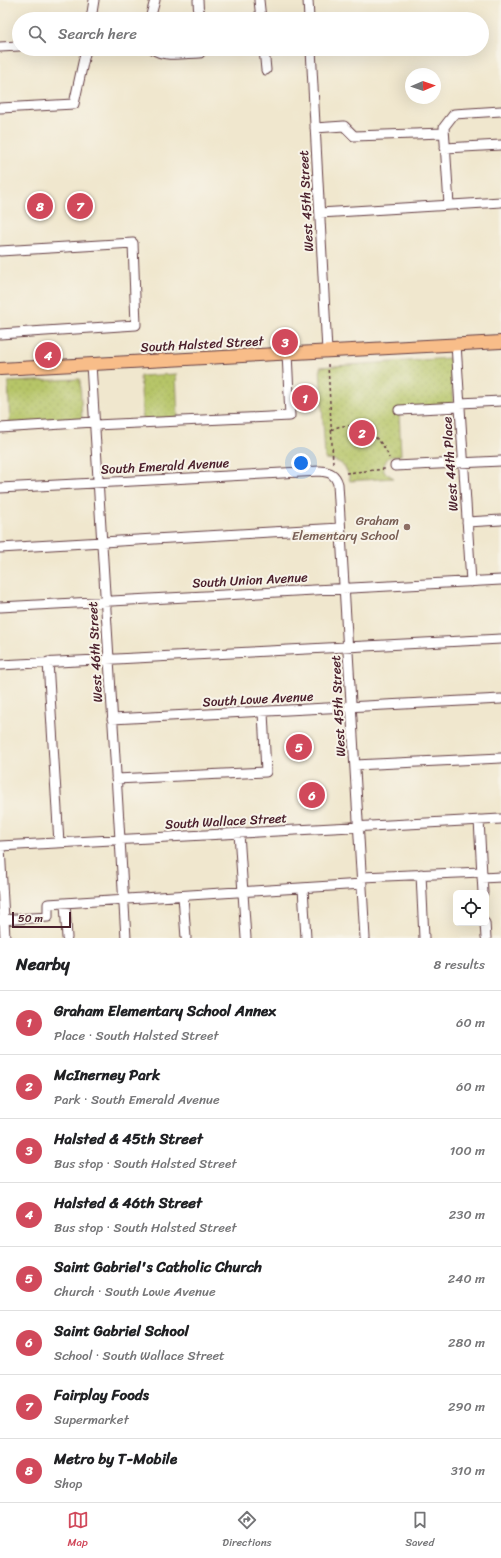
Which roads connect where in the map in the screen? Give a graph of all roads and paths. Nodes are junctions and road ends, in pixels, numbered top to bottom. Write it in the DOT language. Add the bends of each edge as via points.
graph roads {
  1 [pos="94,0"];
  2 [pos="155,0"];
  3 [pos="198,0"];
  4 [pos="259,0"];
  5 [pos="308,0"];
  6 [pos="92,12"];
  7 [pos="152,12"];
  8 [pos="199,12"];
  9 [pos="260,12"];
  10 [pos="309,12"];
  11 [pos="12,46"];
  12 [pos="0,47"];
  13 [pos="84,56"];
  14 [pos="265,56"];
  15 [pos="311,56"];
  16 [pos="266,70"];
  17 [pos="0,108"];
  18 [pos="501,111"];
  19 [pos="315,128"];
  20 [pos="444,133"];
  21 [pos="501,145"];
  22 [pos="445,148"];
  23 [pos="501,202"];
  24 [pos="450,205"];
  25 [pos="320,213"];
  26 [pos="0,251"];
  27 [pos="0,334"];
  28 [pos="501,342"];
  29 [pos="456,344"];
  30 [pos="327,351"];
  31 [pos="287,353"];
  32 [pos="91,364"];
  33 [pos="328,364"];
  34 [pos="0,369"];
  35 [pos="501,401"];
  36 [pos="460,405"];
  37 [pos="399,410"];
  38 [pos="94,424"];
  39 [pos="0,428"];
  40 [pos="331,430"];
  41 [pos="389,458"];
  42 [pos="501,461"];
  43 [pos="333,463"];
  44 [pos="464,463"];
  45 [pos="395,466"];
  46 [pos="385,469"];
  47 [pos="346,473"];
  48 [pos="332,474"];
  49 [pos="98,483"];
  50 [pos="0,488"];
  51 [pos="501,520"];
  52 [pos="467,522"];
  53 [pos="340,528"];
  54 [pos="102,542"];
  55 [pos="0,548"];
  56 [pos="501,580"];
  57 [pos="471,582"];
  58 [pos="344,588"];
  59 [pos="105,601"];
  60 [pos="0,607"];
  61 [pos="501,639"];
  62 [pos="348,647"];
  63 [pos="109,659"];
  64 [pos="48,662"];
  65 [pos="0,664"];
  66 [pos="501,699"];
  67 [pos="351,707"];
  68 [pos="263,712"];
  69 [pos="112,719"];
  70 [pos="501,758"];
  71 [pos="355,765"];
  72 [pos="116,780"];
  73 [pos="501,819"];
  74 [pos="479,820"];
  75 [pos="358,826"];
  76 [pos="240,833"];
  77 [pos="120,840"];
  78 [pos="59,843"];
  79 [pos="0,846"];
  80 [pos="421,874"];
  81 [pos="482,875"];
  82 [pos="501,877"];
  83 [pos="362,881"];
  84 [pos="303,888"];
  85 [pos="483,890"];
  86 [pos="243,892"];
  87 [pos="183,896"];
  88 [pos="123,900"];
  89 [pos="65,903"];
  90 [pos="2,920"];
  91 [pos="485,926"];
  92 [pos="5,938"];
  93 [pos="67,938"];
  94 [pos="126,938"];
  95 [pos="186,938"];
  96 [pos="246,938"];
  97 [pos="306,938"];
  98 [pos="365,938"];
  99 [pos="424,938"];
  100 [pos="486,938"];
  1 -- 6 [label="street"];
  2 -- 7 [label="street"];
  3 -- 8 [label="street"];
  4 -- 9 [label="street"];
  5 -- 10 [label="street"];
  11 -- 12 [label="street"];
  13 -- 17 [label="street" via="74,104"];
  14 -- 16 [label="street"];
  15 -- 19 [label="street, West 45th Street"];
  18 -- 20 [label="street" via="454,114 444,127"];
  19 -- 20 [label="street" via="344,126 354,136"];
  19 -- 25 [label="street, West 45th Street"];
  20 -- 22 [label="street"];
  21 -- 22 [label="street"];
  22 -- 24 [label="street"];
  23 -- 24 [label="street"];
  24 -- 25 [label="street"];
  25 -- 30 [label="street, West 45th Street"];
  26 -- 27 [label="street" via="133,243 136,325"];
  28 -- 29 [label="main road, South Halsted Street"];
  29 -- 30 [label="main road, South Halsted Street"];
  29 -- 36 [label="street, West 44th Place"];
  30 -- 31 [label="main road, South Halsted Street"];
  31 -- 32 [label="main road, South Halsted Street"];
  31 -- 38 [label="street" via="290,416"];
  32 -- 34 [label="main road, South Halsted Street"];
  32 -- 38 [label="street, West 46th Street"];
  33 -- 40 [label="path"];
  35 -- 36 [label="street"];
  36 -- 37 [label="street"];
  36 -- 44 [label="street, West 44th Place"];
  38 -- 39 [label="street"];
  38 -- 49 [label="street, West 46th Street"];
  40 -- 41 [label="path" via="346,425 364,429 381,444"];
  40 -- 43 [label="path"];
  42 -- 44 [label="street"];
  44 -- 45 [label="street"];
  44 -- 52 [label="street, West 44th Place"];
  46 -- 47 [label="path"];
  48 -- 49 [label="street, South Emerald Avenue" via="327,471"];
  48 -- 53 [label="street, West 45th Street" via="338,484"];
  49 -- 50 [label="street, South Emerald Avenue"];
  49 -- 54 [label="street, West 46th Street"];
  51 -- 52 [label="street"];
  52 -- 57 [label="street, West 44th Place"];
  53 -- 54 [label="street"];
  53 -- 58 [label="street, West 45th Street"];
  54 -- 55 [label="street"];
  54 -- 59 [label="street, West 46th Street"];
  56 -- 57 [label="street, South Union Avenue"];
  57 -- 58 [label="street, South Union Avenue"];
  58 -- 59 [label="street, South Union Avenue"];
  58 -- 62 [label="street, West 45th Street"];
  59 -- 60 [label="street, South Union Avenue"];
  59 -- 63 [label="street, West 46th Street"];
  61 -- 62 [label="street"];
  62 -- 63 [label="street"];
  62 -- 67 [label="street, West 45th Street"];
  63 -- 64 [label="street"];
  63 -- 69 [label="street, West 46th Street"];
  64 -- 65 [label="street"];
  64 -- 78 [label="street"];
  66 -- 67 [label="street, South Lowe Avenue"];
  67 -- 68 [label="street, South Lowe Avenue"];
  67 -- 71 [label="street, West 45th Street"];
  68 -- 69 [label="street, South Lowe Avenue"];
  68 -- 72 [label="street" via="266,772"];
  69 -- 72 [label="street, West 46th Street"];
  70 -- 71 [label="street"];
  71 -- 75 [label="street, West 45th Street"];
  72 -- 77 [label="street, West 46th Street"];
  73 -- 74 [label="street, South Wallace Street"];
  74 -- 75 [label="street, South Wallace Street"];
  74 -- 81 [label="street"];
  75 -- 76 [label="street, South Wallace Street"];
  75 -- 83 [label="street, West 45th Street"];
  76 -- 77 [label="street, South Wallace Street"];
  76 -- 86 [label="street"];
  77 -- 78 [label="street, South Wallace Street"];
  77 -- 88 [label="street, West 46th Street"];
  78 -- 79 [label="street, South Wallace Street"];
  79 -- 90 [label="street"];
  80 -- 81 [label="street"];
  80 -- 83 [label="street"];
  80 -- 99 [label="street"];
  81 -- 82 [label="street"];
  81 -- 85 [label="street"];
  83 -- 84 [label="street"];
  83 -- 98 [label="street, West 45th Street"];
  84 -- 86 [label="street"];
  84 -- 97 [label="street"];
  86 -- 87 [label="street"];
  86 -- 96 [label="street"];
  87 -- 88 [label="street"];
  87 -- 95 [label="street"];
  88 -- 89 [label="street"];
  88 -- 94 [label="street, West 46th Street"];
  89 -- 90 [label="street" via="48,904 48,917"];
  89 -- 93 [label="street"];
  90 -- 92 [label="street"];
  91 -- 100 [label="street"];
}
